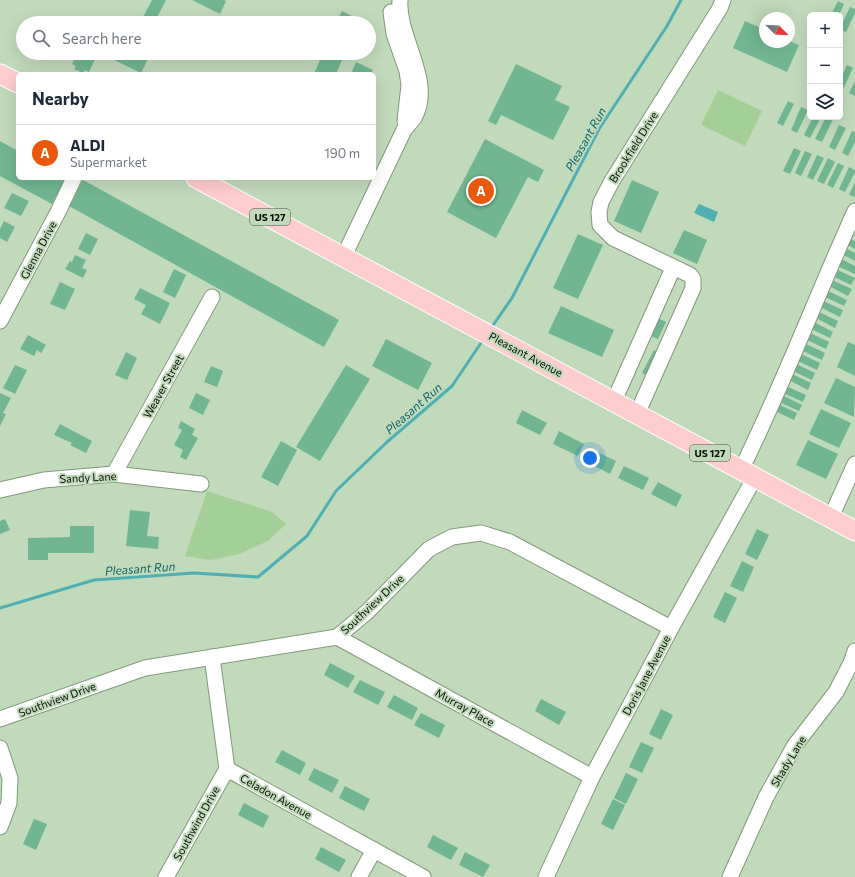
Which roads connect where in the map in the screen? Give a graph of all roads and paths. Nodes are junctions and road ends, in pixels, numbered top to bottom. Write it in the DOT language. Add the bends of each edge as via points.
graph roads {
  1 [pos="390,0"];
  2 [pos="400,0"];
  3 [pos="723,0"];
  4 [pos="0,74"];
  5 [pos="16,82"];
  6 [pos="404,130"];
  7 [pos="73,180"];
  8 [pos="200,180"];
  9 [pos="855,211"];
  10 [pos="344,256"];
  11 [pos="674,268"];
  12 [pos="212,297"];
  13 [pos="0,321"];
  14 [pos="614,401"];
  15 [pos="637,414"];
  16 [pos="855,464"];
  17 [pos="114,474"];
  18 [pos="748,474"];
  19 [pos="201,484"];
  20 [pos="0,490"];
  21 [pos="831,518"];
  22 [pos="855,531"];
  23 [pos="671,628"];
  24 [pos="337,637"];
  25 [pos="855,651"];
  26 [pos="212,657"];
  27 [pos="0,719"];
  28 [pos="0,748"];
  29 [pos="227,769"];
  30 [pos="592,777"];
  31 [pos="0,827"];
  32 [pos="374,850"];
  33 [pos="166,877"];
  34 [pos="359,877"];
  35 [pos="423,877"];
  36 [pos="546,877"];
  37 [pos="730,877"];
  1 -- 6 [label="street" via="394,34 407,71 409,85"];
  2 -- 6 [label="street" via="400,14 420,90 419,104 414,117"];
  3 -- 11 [label="street, Brookfield Drive" via="612,181 601,202 599,212 600,225 613,238"];
  4 -- 5 [label="main road"];
  6 -- 10 [label="street"];
  7 -- 13 [label="street, Glenna Drive"];
  8 -- 10 [label="main road, Pleasant Avenue / US 127"];
  9 -- 18 [label="street, Doris Jane Avenue" via="764,423"];
  10 -- 14 [label="main road, Pleasant Avenue / US 127"];
  11 -- 14 [label="street"];
  11 -- 15 [label="street, Brookfield Drive" via="690,275 693,279 693,288"];
  12 -- 17 [label="street, Weaver Street"];
  14 -- 15 [label="main road, Pleasant Avenue / US 127"];
  15 -- 18 [label="main road, Pleasant Avenue / US 127"];
  16 -- 21 [label="street"];
  17 -- 19 [label="street, Sandy Lane"];
  17 -- 20 [label="street, Sandy Lane" via="44,480"];
  18 -- 21 [label="main road, Pleasant Avenue / US 127"];
  18 -- 23 [label="street, Doris Jane Avenue"];
  21 -- 22 [label="main road, Pleasant Avenue / US 127"];
  23 -- 24 [label="street, Southview Drive" via="510,542 481,533 452,536 429,549 367,612"];
  23 -- 30 [label="street, Doris Jane Avenue"];
  24 -- 26 [label="street, Southview Drive"];
  24 -- 30 [label="street, Murray Place"];
  25 -- 37 [label="street, Shady Lane" via="836,692 795,745 766,797"];
  26 -- 27 [label="street, Southview Drive" via="145,668"];
  26 -- 29 [label="street, Celadon Avenue"];
  28 -- 31 [label="street" via="10,778 9,803"];
  29 -- 32 [label="street, Celadon Avenue"];
  29 -- 33 [label="street, Southwind Drive"];
  30 -- 36 [label="street, Doris Jane Avenue"];
  32 -- 34 [label="street"];
  32 -- 35 [label="street, Celadon Avenue"];
}
